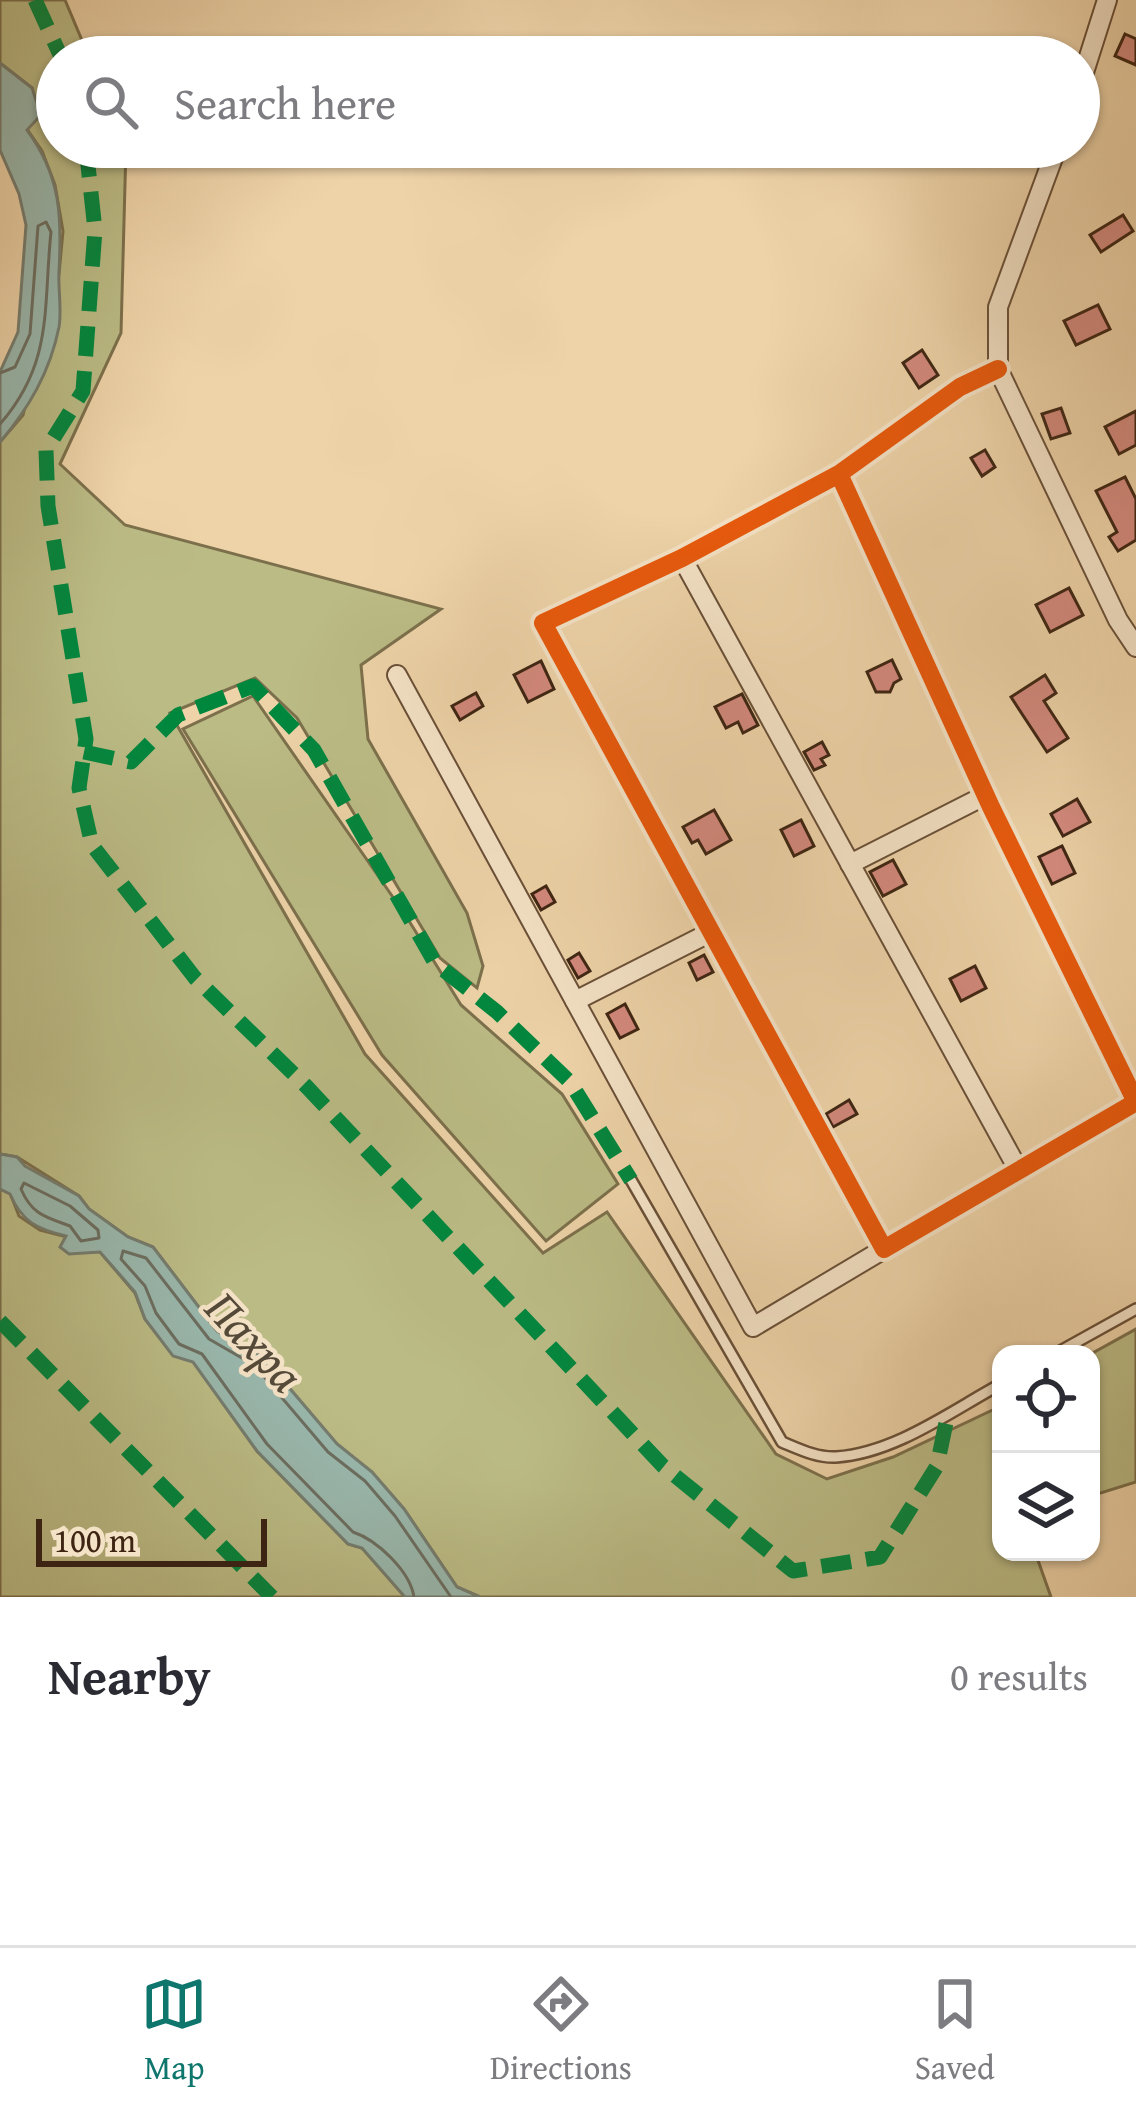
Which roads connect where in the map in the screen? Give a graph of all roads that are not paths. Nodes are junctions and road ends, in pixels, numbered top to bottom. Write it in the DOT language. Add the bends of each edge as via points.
graph roads {
  1 [pos="1107,0"];
  2 [pos="1096,36"];
  3 [pos="1050,168"];
  4 [pos="998,370"];
  5 [pos="838,473"];
  6 [pos="682,558"];
  7 [pos="1136,647"];
  8 [pos="397,675"];
  9 [pos="986,795"];
  10 [pos="850,864"];
  11 [pos="711,932"];
  12 [pos="575,1001"];
  13 [pos="1019,1171"];
  14 [pos="631,1180"];
  15 [pos="884,1249"];
  16 [pos="1136,1310"];
  17 [pos="1072,1345"];
  18 [pos="992,1389"];
  1 -- 2 [label="street"];
  3 -- 4 [label="street" via="998,308"];
  4 -- 5 [label="street" via="960,387"];
  4 -- 7 [label="street"];
  5 -- 6 [label="street"];
  5 -- 9 [label="street"];
  6 -- 10 [label="street"];
  6 -- 11 [label="street" via="543,623"];
  8 -- 12 [label="street"];
  9 -- 10 [label="street"];
  9 -- 13 [label="street" via="1136,1102"];
  10 -- 13 [label="street"];
  11 -- 12 [label="street"];
  11 -- 15 [label="street"];
  12 -- 15 [label="street" via="753,1327"];
  13 -- 15 [label="street"];
  14 -- 18 [label="lane" via="782,1442 836,1457 882,1447"];
  16 -- 17 [label="lane"];
}
